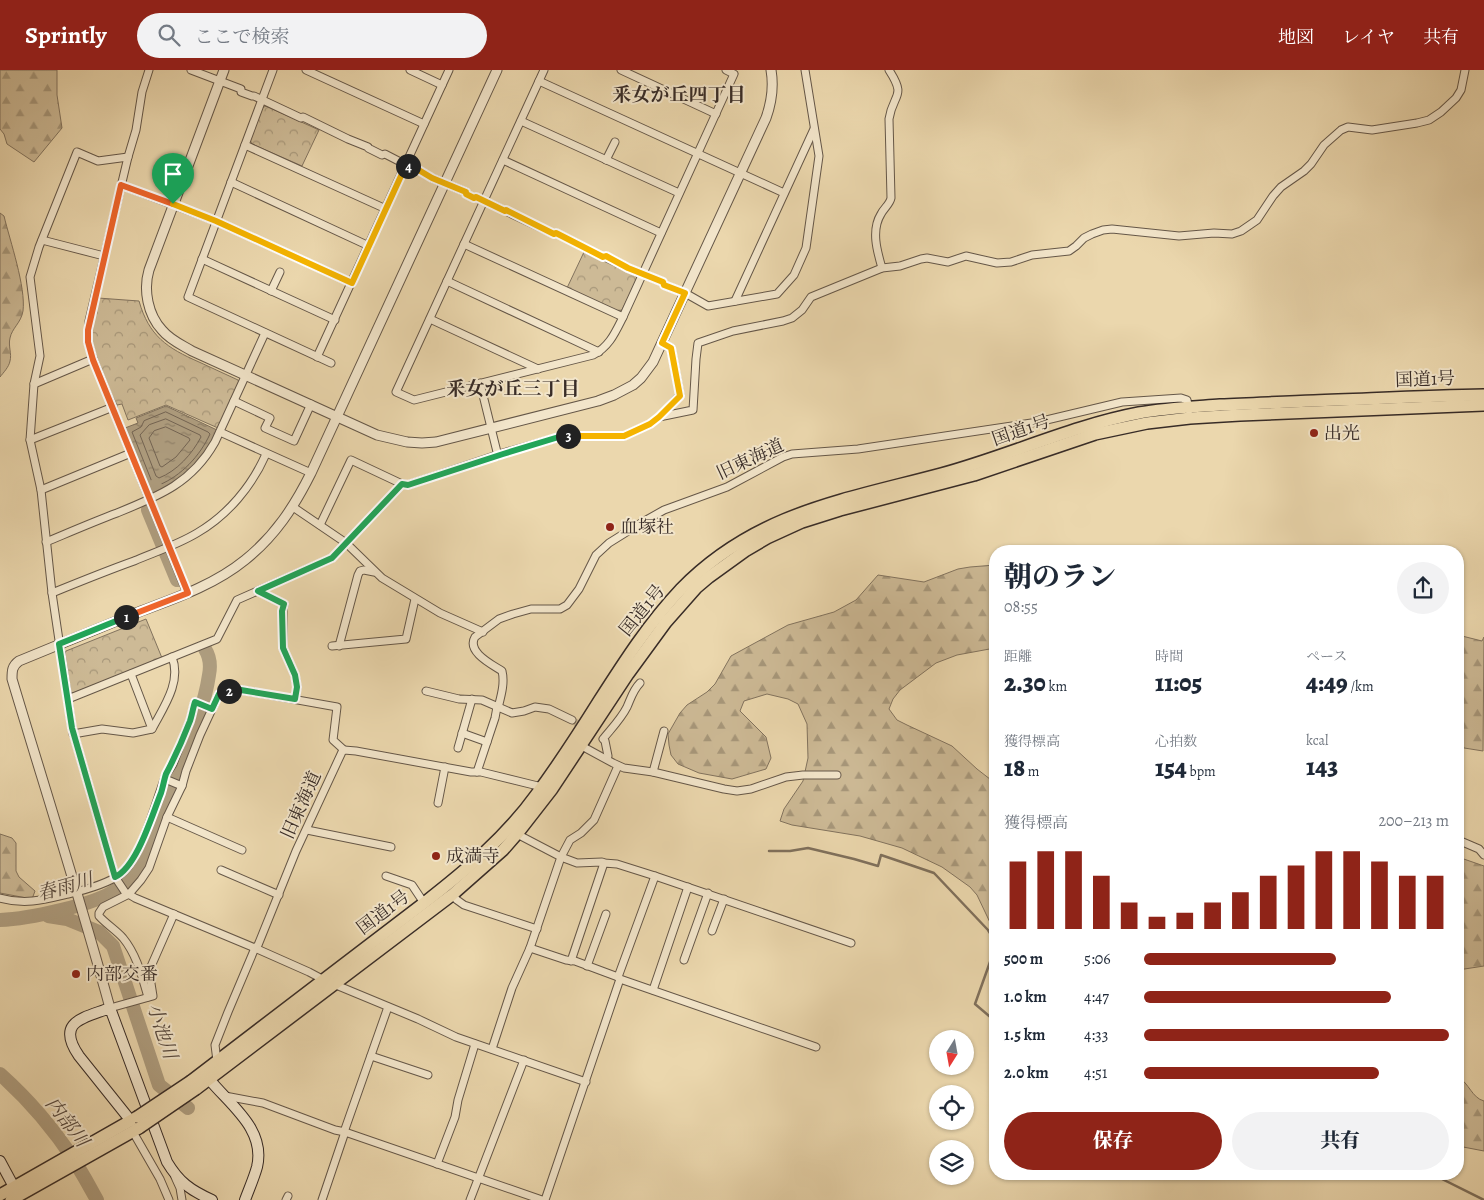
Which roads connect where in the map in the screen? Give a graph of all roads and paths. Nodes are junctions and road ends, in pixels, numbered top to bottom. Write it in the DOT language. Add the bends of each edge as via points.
graph roads {
  1 [pos="148,70"];
  2 [pos="190,70"];
  3 [pos="224,70"];
  4 [pos="273,70"];
  5 [pos="306,70"];
  6 [pos="410,70"];
  7 [pos="449,70"];
  8 [pos="497,70"];
  9 [pos="544,70"];
  10 [pos="621,70"];
  11 [pos="726,70"];
  12 [pos="771,70"];
  13 [pos="805,70"];
  14 [pos="889,70"];
  15 [pos="1465,70"];
  16 [pos="219,81"];
  17 [pos="539,81"];
  18 [pos="442,85"];
  19 [pos="263,99"];
  20 [pos="716,114"];
  21 [pos="521,121"];
  22 [pos="424,124"];
  23 [pos="814,128"];
  24 [pos="615,142"];
  25 [pos="245,144"];
  26 [pos="698,154"];
  27 [pos="128,157"];
  28 [pos="503,160"];
  29 [pos="606,160"];
  30 [pos="406,165"];
  31 [pos="740,173"];
  32 [pos="231,182"];
  33 [pos="445,183"];
  34 [pos="121,185"];
  35 [pos="679,193"];
  36 [pos="784,193"];
  37 [pos="484,201"];
  38 [pos="173,204"];
  39 [pos="386,209"];
  40 [pos="216,221"];
  41 [pos="661,233"];
  42 [pos="42,240"];
  43 [pos="464,244"];
  44 [pos="369,246"];
  45 [pos="104,256"];
  46 [pos="202,260"];
  47 [pos="882,268"];
  48 [pos="280,272"];
  49 [pos="642,274"];
  50 [pos="447,281"];
  51 [pos="352,283"];
  52 [pos="271,291"];
  53 [pos="685,293"];
  54 [pos="734,301"];
  55 [pos="622,317"];
  56 [pos="430,319"];
  57 [pos="335,320"];
  58 [pos="265,333"];
  59 [pos="662,343"];
  60 [pos="600,352"];
  61 [pos="318,357"];
  62 [pos="93,360"];
  63 [pos="331,363"];
  64 [pos="538,369"];
  65 [pos="246,375"];
  66 [pos="480,383"];
  67 [pos="34,384"];
  68 [pos="1481,400"];
  69 [pos="234,401"];
  70 [pos="311,404"];
  71 [pos="112,407"];
  72 [pos="1189,412"];
  73 [pos="338,416"];
  74 [pos="659,417"];
  75 [pos="491,429"];
  76 [pos="220,432"];
  77 [pos="30,440"];
  78 [pos="131,454"];
  79 [pos="266,454"];
  80 [pos="498,456"];
  81 [pos="311,473"];
  82 [pos="402,484"];
  83 [pos="41,490"];
  84 [pos="150,500"];
  85 [pos="293,507"];
  86 [pos="320,525"];
  87 [pos="46,542"];
  88 [pos="346,543"];
  89 [pos="165,548"];
  90 [pos="375,572"];
  91 [pos="258,591"];
  92 [pos="188,593"];
  93 [pos="52,594"];
  94 [pos="415,598"];
  95 [pos="483,632"];
  96 [pos="59,644"];
  97 [pos="172,657"];
  98 [pos="131,674"];
  99 [pos="640,683"];
  100 [pos="426,691"];
  101 [pos="68,699"];
  102 [pos="295,699"];
  103 [pos="472,699"];
  104 [pos="497,707"];
  105 [pos="210,709"];
  106 [pos="572,720"];
  107 [pos="152,729"];
  108 [pos="664,731"];
  109 [pos="73,734"];
  110 [pos="462,734"];
  111 [pos="487,742"];
  112 [pos="577,743"];
  113 [pos="458,748"];
  114 [pos="344,750"];
  115 [pos="607,759"];
  116 [pos="445,766"];
  117 [pos="618,766"];
  118 [pos="478,772"];
  119 [pos="653,772"];
  120 [pos="837,775"];
  121 [pos="166,780"];
  122 [pos="180,785"];
  123 [pos="542,787"];
  124 [pos="438,803"];
  125 [pos="167,818"];
  126 [pos="307,830"];
  127 [pos="512,832"];
  128 [pos="1464,843"];
  129 [pos="390,847"];
  130 [pos="242,850"];
  131 [pos="1484,855"];
  132 [pos="560,858"];
  133 [pos="604,863"];
  134 [pos="221,870"];
  135 [pos="386,876"];
  136 [pos="655,876"];
  137 [pos="116,879"];
  138 [pos="688,887"];
  139 [pos="127,893"];
  140 [pos="708,893"];
  141 [pos="78,895"];
  142 [pos="279,895"];
  143 [pos="452,895"];
  144 [pos="0,898"];
  145 [pos="724,899"];
  146 [pos="424,903"];
  147 [pos="174,914"];
  148 [pos="606,914"];
  149 [pos="537,929"];
  150 [pos="712,931"];
  151 [pos="851,942"];
  152 [pos="255,948"];
  153 [pos="530,948"];
  154 [pos="684,960"];
  155 [pos="571,961"];
  156 [pos="587,966"];
  157 [pos="619,978"];
  158 [pos="324,980"];
  159 [pos="336,984"];
  160 [pos="653,990"];
  161 [pos="147,997"];
  162 [pos="115,1007"];
  163 [pos="388,1007"];
  164 [pos="475,1044"];
  165 [pos="816,1047"];
  166 [pos="492,1049"];
  167 [pos="371,1056"];
  168 [pos="217,1060"];
  169 [pos="524,1060"];
  170 [pos="428,1075"];
  171 [pos="209,1079"];
  172 [pos="586,1082"];
  173 [pos="194,1085"];
  174 [pos="223,1095"];
  175 [pos="131,1127"];
  176 [pos="344,1132"];
  177 [pos="0,1161"];
  178 [pos="437,1164"];
  179 [pos="3,1170"];
  180 [pos="174,1175"];
  181 [pos="478,1178"];
  182 [pos="21,1192"];
  183 [pos="0,1195"];
  184 [pos="169,1200"];
  185 [pos="182,1200"];
  186 [pos="212,1200"];
  187 [pos="246,1200"];
  188 [pos="322,1200"];
  189 [pos="470,1200"];
  190 [pos="542,1200"];
  1 -- 27 [label="street"];
  2 -- 16 [label="street"];
  3 -- 16 [label="street"];
  4 -- 19 [label="street"];
  5 -- 22 [label="street"];
  6 -- 18 [label="street"];
  7 -- 18 [label="street"];
  8 -- 33 [label="street"];
  9 -- 17 [label="street"];
  10 -- 20 [label="street"];
  11 -- 20 [label="street" via="734,74"];
  12 -- 31 [label="street" via="770,108"];
  13 -- 23 [label="street"];
  14 -- 47 [label="street" via="898,92 889,119 891,198 876,227"];
  15 -- 47 [label="street" via="1456,98 1428,120 1372,130 1348,127 1340,130 1304,171 1277,191 1257,220 1241,231 1179,236 1112,229 1084,238 1069,251 1032,255 1011,262 997,263 966,256 948,262 927,258"];
  16 -- 19 [label="street"];
  16 -- 38 [label="street"];
  17 -- 21 [label="street"];
  17 -- 26 [label="street"];
  18 -- 22 [label="street"];
  19 -- 25 [label="street"];
  19 -- 30 [label="street"];
  20 -- 26 [label="street"];
  21 -- 28 [label="street"];
  21 -- 29 [label="street"];
  22 -- 30 [label="street"];
  23 -- 36 [label="street"];
  23 -- 54 [label="street" via="818,165 806,248 794,275 777,294"];
  24 -- 29 [label="street"];
  25 -- 32 [label="street"];
  25 -- 39 [label="street"];
  26 -- 31 [label="street"];
  26 -- 35 [label="street"];
  27 -- 34 [label="street"];
  27 -- 42 [label="street" via="98,161 77,152"];
  28 -- 37 [label="street"];
  28 -- 41 [label="street"];
  29 -- 35 [label="street"];
  30 -- 33 [label="street"];
  30 -- 39 [label="street"];
  31 -- 36 [label="street"];
  31 -- 53 [label="street"];
  32 -- 40 [label="street"];
  32 -- 44 [label="street"];
  33 -- 37 [label="street"];
  33 -- 73 [label="street"];
  34 -- 38 [label="street"];
  34 -- 45 [label="street"];
  35 -- 41 [label="street"];
  36 -- 54 [label="street"];
  37 -- 43 [label="street"];
  37 -- 49 [label="street"];
  38 -- 40 [label="street"];
  38 -- 65 [label="street" via="147,277 150,312 174,341"];
  39 -- 44 [label="street"];
  40 -- 46 [label="street"];
  40 -- 51 [label="street"];
  41 -- 49 [label="street"];
  42 -- 45 [label="street"];
  42 -- 67 [label="street" via="30,276 40,356"];
  43 -- 50 [label="street"];
  43 -- 55 [label="street"];
  44 -- 51 [label="street"];
  45 -- 62 [label="street" via="88,330"];
  46 -- 52 [label="street"];
  46 -- 58 [label="street" via="188,297"];
  47 -- 74 [label="street" via="811,297 802,310 783,322 733,331 698,343 693,410"];
  48 -- 52 [label="street"];
  49 -- 53 [label="street"];
  49 -- 55 [label="street"];
  50 -- 56 [label="street"];
  50 -- 60 [label="street"];
  51 -- 57 [label="street"];
  52 -- 57 [label="street"];
  53 -- 54 [label="street" via="708,306"];
  53 -- 59 [label="street"];
  55 -- 60 [label="street" via="613,338"];
  56 -- 64 [label="street"];
  56 -- 66 [label="street" via="396,392 414,400"];
  57 -- 61 [label="street"];
  58 -- 61 [label="street"];
  58 -- 65 [label="street"];
  59 -- 74 [label="street" via="671,348 680,396"];
  59 -- 75 [label="street" via="648,370 625,390 598,401"];
  60 -- 64 [label="street"];
  61 -- 63 [label="street"];
  62 -- 67 [label="street"];
  62 -- 71 [label="street"];
  64 -- 66 [label="street"];
  65 -- 69 [label="street"];
  65 -- 70 [label="street"];
  66 -- 75 [label="street"];
  67 -- 77 [label="street"];
  68 -- 72 [label="highway, 国道1号"];
  69 -- 70 [label="street" via="270,418 266,428 294,440"];
  69 -- 76 [label="street"];
  70 -- 73 [label="street"];
  71 -- 77 [label="street"];
  71 -- 78 [label="street"];
  72 -- 95 [label="street, 旧東海道" via="1187,400 1181,398 1122,402 1038,422 858,448 792,454 727,488 664,510 609,542 596,556 567,605 560,609 531,609 513,614 499,619"];
  72 -- 112 [label="highway, 国道1号" via="1139,413 1102,422 973,465 829,503 761,530 694,577 671,601 636,644"];
  73 -- 75 [label="street" via="377,435 422,443"];
  73 -- 81 [label="street"];
  74 -- 80 [label="street" via="624,436 562,436"];
  75 -- 80 [label="street"];
  76 -- 79 [label="street"];
  76 -- 84 [label="street" via="191,475"];
  77 -- 83 [label="street"];
  78 -- 83 [label="street"];
  78 -- 84 [label="street"];
  79 -- 81 [label="street"];
  79 -- 89 [label="street" via="252,480 229,508 197,533"];
  80 -- 82 [label="street" via="408,485"];
  81 -- 85 [label="street"];
  82 -- 86 [label="street" via="351,460"];
  82 -- 88 [label="street"];
  83 -- 87 [label="street"];
  84 -- 87 [label="street"];
  84 -- 89 [label="street"];
  85 -- 86 [label="street"];
  85 -- 92 [label="street" via="245,560 212,582"];
  86 -- 88 [label="street"];
  87 -- 93 [label="street"];
  88 -- 90 [label="street"];
  88 -- 91 [label="street" via="332,558"];
  89 -- 92 [label="street"];
  89 -- 93 [label="street"];
  90 -- 94 [label="street"];
  90 -- 94 [label="street" via="360,571 336,646 406,639"];
  91 -- 97 [label="street" via="237,600 217,639"];
  91 -- 102 [label="street" via="284,604 283,648 295,675"];
  92 -- 96 [label="street"];
  93 -- 96 [label="street"];
  94 -- 95 [label="street"];
  95 -- 104 [label="street" via="472,641 473,647 481,657 502,671"];
  96 -- 101 [label="street"];
  96 -- 141 [label="street" via="16,663 12,679"];
  97 -- 98 [label="street"];
  97 -- 107 [label="street" via="176,667 170,695"];
  98 -- 101 [label="street"];
  98 -- 107 [label="street"];
  99 -- 115 [label="street" via="618,721 600,737 605,741"];
  100 -- 103 [label="street"];
  101 -- 109 [label="street"];
  102 -- 105 [label="street" via="241,690 218,695"];
  102 -- 114 [label="street" via="338,707 333,740"];
  103 -- 104 [label="street"];
  103 -- 110 [label="street"];
  104 -- 106 [label="street" via="512,713 538,707 553,710"];
  104 -- 111 [label="street"];
  105 -- 121 [label="street" via="195,702"];
  105 -- 122 [label="street"];
  107 -- 109 [label="street" via="134,733 102,728"];
  108 -- 119 [label="street"];
  109 -- 137 [label="street"];
  110 -- 111 [label="street"];
  110 -- 113 [label="street"];
  111 -- 118 [label="street"];
  112 -- 115 [label="street"];
  112 -- 123 [label="highway, 国道1号"];
  112 -- 127 [label="highway, 国道1号" via="552,789"];
  114 -- 116 [label="street"];
  114 -- 126 [label="street, 旧東海道"];
  115 -- 117 [label="street"];
  116 -- 118 [label="street"];
  116 -- 124 [label="street"];
  117 -- 119 [label="street"];
  117 -- 132 [label="street" via="594,820 567,843"];
  118 -- 123 [label="street"];
  119 -- 120 [label="street" via="737,790 751,789 786,777"];
  121 -- 122 [label="street"];
  121 -- 137 [label="street" via="139,848 129,866"];
  122 -- 125 [label="street"];
  123 -- 127 [label="highway, 国道1号"];
  125 -- 130 [label="street"];
  125 -- 139 [label="street" via="148,868"];
  126 -- 129 [label="street"];
  126 -- 142 [label="street, 旧東海道"];
  127 -- 132 [label="street"];
  127 -- 143 [label="highway, 国道1号" via="486,866"];
  127 -- 146 [label="highway, 国道1号"];
  128 -- 131 [label="street"];
  132 -- 133 [label="street" via="576,863"];
  132 -- 149 [label="street"];
  133 -- 136 [label="street"];
  133 -- 155 [label="street"];
  134 -- 142 [label="street"];
  135 -- 146 [label="street" via="412,886"];
  136 -- 138 [label="street"];
  136 -- 157 [label="street"];
  137 -- 139 [label="street"];
  137 -- 141 [label="street"];
  138 -- 140 [label="street"];
  138 -- 160 [label="street"];
  139 -- 147 [label="street"];
  139 -- 161 [label="street" via="102,907 98,913 132,950"];
  140 -- 145 [label="street"];
  140 -- 154 [label="street"];
  141 -- 144 [label="street" via="33,902"];
  141 -- 162 [label="street"];
  142 -- 152 [label="street, 旧東海道"];
  143 -- 149 [label="street" via="464,905"];
  143 -- 159 [label="highway, 国道1号"];
  145 -- 150 [label="street"];
  145 -- 151 [label="street"];
  146 -- 158 [label="highway, 国道1号"];
  147 -- 152 [label="street"];
  147 -- 161 [label="street" via="149,971 152,996"];
  148 -- 156 [label="street"];
  149 -- 153 [label="street"];
  152 -- 158 [label="street"];
  152 -- 168 [label="street, 旧東海道" via="215,1045"];
  153 -- 155 [label="street"];
  153 -- 166 [label="street" via="512,988"];
  155 -- 156 [label="street"];
  156 -- 157 [label="street"];
  157 -- 160 [label="street"];
  157 -- 172 [label="street"];
  158 -- 159 [label="street"];
  158 -- 168 [label="highway, 国道1号"];
  159 -- 163 [label="street"];
  159 -- 171 [label="highway, 国道1号"];
  160 -- 165 [label="street"];
  161 -- 162 [label="street"];
  162 -- 175 [label="main road" via="78,1020 71,1029 71,1040"];
  162 -- 180 [label="main road"];
  163 -- 164 [label="street"];
  163 -- 167 [label="street"];
  164 -- 166 [label="street"];
  164 -- 178 [label="street" via="455,1117"];
  166 -- 169 [label="street"];
  167 -- 170 [label="street"];
  167 -- 176 [label="street"];
  168 -- 173 [label="highway, 国道1号"];
  169 -- 172 [label="street"];
  169 -- 181 [label="street"];
  171 -- 173 [label="highway, 国道1号"];
  171 -- 174 [label="main road"];
  172 -- 190 [label="street"];
  173 -- 175 [label="highway, 国道1号, bridge"];
  174 -- 176 [label="street" via="262,1103"];
  174 -- 187 [label="main road" via="251,1126 256,1138 257,1167"];
  175 -- 182 [label="highway, 国道1号"];
  175 -- 184 [label="street"];
  176 -- 178 [label="street"];
  176 -- 188 [label="street"];
  177 -- 179 [label="main road"];
  178 -- 181 [label="street"];
  179 -- 182 [label="main road"];
  180 -- 185 [label="street"];
  180 -- 186 [label="main road" via="188,1188"];
  181 -- 189 [label="street"];
  181 -- 190 [label="street"];
  182 -- 183 [label="highway, 国道1号"];
}
